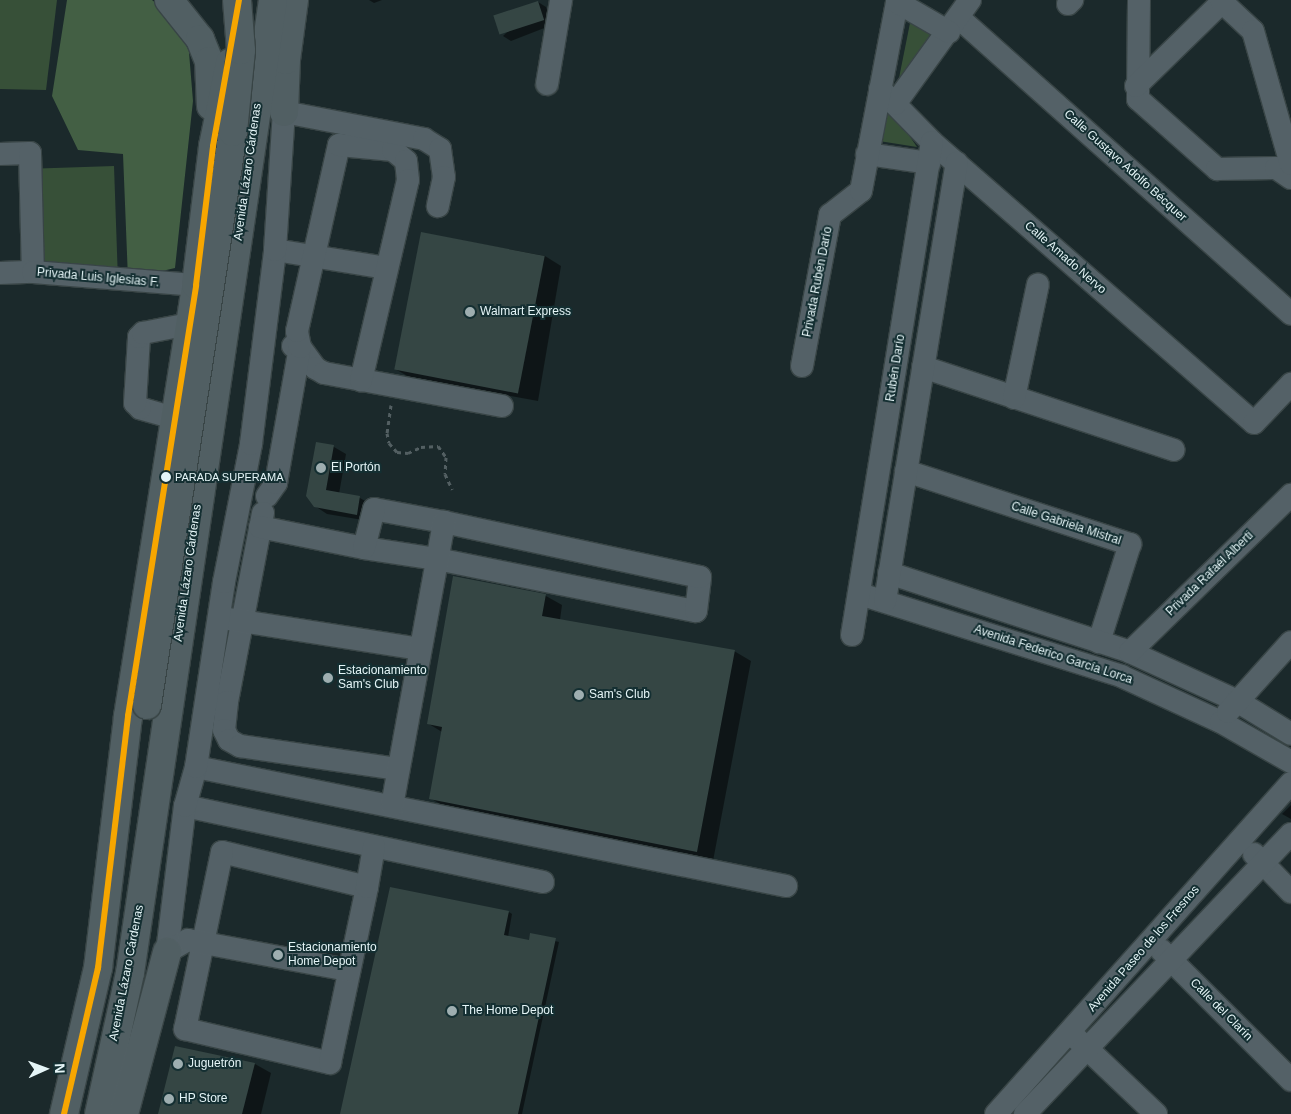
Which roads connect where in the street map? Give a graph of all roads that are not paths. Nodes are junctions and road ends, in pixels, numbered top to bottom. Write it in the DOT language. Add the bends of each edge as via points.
graph roads {
  1 [pos="169,0"];
  2 [pos="238,0"];
  3 [pos="273,0"];
  4 [pos="294,0"];
  5 [pos="561,0"];
  6 [pos="1140,0"];
  7 [pos="959,17"];
  8 [pos="547,84"];
  9 [pos="1136,86"];
  10 [pos="888,96"];
  11 [pos="284,112"];
  12 [pos="213,146"];
  13 [pos="930,152"];
  14 [pos="0,154"];
  15 [pos="867,154"];
  16 [pos="957,163"];
  17 [pos="1291,164"];
  18 [pos="1291,178"];
  19 [pos="438,206"];
  20 [pos="275,250"];
  21 [pos="314,256"];
  22 [pos="386,268"];
  23 [pos="34,272"];
  24 [pos="0,273"];
  25 [pos="1038,284"];
  26 [pos="196,285"];
  27 [pos="1291,314"];
  28 [pos="189,324"];
  29 [pos="295,344"];
  30 [pos="802,366"];
  31 [pos="923,367"];
  32 [pos="361,381"];
  33 [pos="1291,384"];
  34 [pos="1014,398"];
  35 [pos="502,406"];
  36 [pos="174,418"];
  37 [pos="1174,450"];
  38 [pos="906,471"];
  39 [pos="1291,495"];
  40 [pos="444,522"];
  41 [pos="260,527"];
  42 [pos="364,548"];
  43 [pos="437,559"];
  44 [pos="889,573"];
  45 [pos="860,594"];
  46 [pos="885,601"];
  47 [pos="220,617"];
  48 [pos="243,621"];
  49 [pos="852,635"];
  50 [pos="1099,642"];
  51 [pos="1291,642"];
  52 [pos="420,649"];
  53 [pos="1130,652"];
  54 [pos="1237,701"];
  55 [pos="1221,722"];
  56 [pos="1291,734"];
  57 [pos="1291,762"];
  58 [pos="196,767"];
  59 [pos="398,769"];
  60 [pos="1291,783"];
  61 [pos="185,806"];
  62 [pos="392,806"];
  63 [pos="1258,822"];
  64 [pos="1241,841"];
  65 [pos="1288,844"];
  66 [pos="374,847"];
  67 [pos="1264,865"];
  68 [pos="146,867"];
  69 [pos="543,882"];
  70 [pos="786,886"];
  71 [pos="367,887"];
  72 [pos="1291,892"];
  73 [pos="1150,940"];
  74 [pos="186,944"];
  75 [pos="1170,960"];
  76 [pos="349,970"];
  77 [pos="1071,1033"];
  78 [pos="1088,1048"];
  79 [pos="1291,1080"];
  80 [pos="64,1114"];
  81 [pos="99,1114"];
  82 [pos="124,1114"];
  83 [pos="996,1114"];
  84 [pos="1025,1114"];
  85 [pos="1156,1114"];
  1 -- 12 [label="highway" via="200,39 209,62"];
  2 -- 12 [label="highway"];
  2 -- 68 [label="highway, bridge" via="241,50 233,132 147,705"];
  3 -- 68 [label="highway, Avenida Lázaro Cárdenas"];
  4 -- 11 [label="highway" via="286,60"];
  5 -- 8 [label="street"];
  6 -- 9 [label="street"];
  7 -- 10 [label="street"];
  7 -- 10 [label="street" via="897,2"];
  7 -- 27 [label="street, Calle Gustavo Adolfo Bécquer"];
  9 -- 17 [label="street" via="1222,2 1253,31"];
  9 -- 18 [label="street" via="1138,99 1217,169 1276,168"];
  10 -- 13 [label="street, Calle Amado Nervo"];
  10 -- 15 [label="street"];
  11 -- 19 [label="street" via="424,139 440,149 444,177"];
  11 -- 20 [label="street"];
  12 -- 26 [label="highway"];
  13 -- 15 [label="street"];
  13 -- 16 [label="street, Calle Amado Nervo"];
  13 -- 45 [label="street, Rubén Darío"];
  14 -- 23 [label="street" via="30,153"];
  15 -- 30 [label="street, Privada Rubén Darío" via="861,191 830,215"];
  16 -- 31 [label="street"];
  16 -- 33 [label="street, Calle Amado Nervo" via="1254,423"];
  20 -- 21 [label="street"];
  20 -- 47 [label="street" via="251,444"];
  21 -- 22 [label="street"];
  21 -- 22 [label="street" via="339,146 393,150 406,161 408,180"];
  21 -- 29 [label="street"];
  22 -- 32 [label="street"];
  23 -- 24 [label="street, Privada Luis Iglesias F."];
  23 -- 26 [label="street, Privada Luis Iglesias F."];
  25 -- 34 [label="street"];
  26 -- 28 [label="highway"];
  28 -- 36 [label="highway"];
  28 -- 36 [label="street" via="144,333 139,337 135,403 140,408"];
  29 -- 32 [label="street" via="315,368"];
  29 -- 41 [label="street" via="276,483 267,496"];
  31 -- 34 [label="street"];
  31 -- 38 [label="street"];
  32 -- 35 [label="street"];
  34 -- 37 [label="street"];
  36 -- 80 [label="highway" via="128,716 98,968"];
  38 -- 44 [label="street"];
  38 -- 50 [label="street, Calle Gabriela Mistral" via="1130,544"];
  39 -- 53 [label="street, Privada Rafaél Alberti"];
  40 -- 42 [label="street" via="374,509"];
  40 -- 43 [label="street"];
  40 -- 43 [label="street" via="700,576 696,612"];
  41 -- 42 [label="street"];
  41 -- 48 [label="street"];
  42 -- 43 [label="street"];
  43 -- 52 [label="street"];
  44 -- 46 [label="street"];
  44 -- 50 [label="street, Avenida Federico García Lorca"];
  45 -- 46 [label="street, Avenida Federico García Lorca"];
  45 -- 49 [label="street, Rubén Darío"];
  46 -- 55 [label="street, Avenida Federico García Lorca" via="1121,676"];
  47 -- 48 [label="street"];
  47 -- 58 [label="street"];
  48 -- 52 [label="street"];
  48 -- 59 [label="street" via="227,702 224,730 229,740 240,746"];
  50 -- 53 [label="street, Avenida Federico García Lorca"];
  51 -- 54 [label="street"];
  52 -- 59 [label="street"];
  53 -- 54 [label="street, Avenida Federico García Lorca"];
  54 -- 55 [label="street"];
  54 -- 56 [label="street, Avenida Federico García Lorca"];
  55 -- 57 [label="street, Avenida Federico García Lorca"];
  58 -- 61 [label="street"];
  58 -- 62 [label="street"];
  59 -- 62 [label="street"];
  60 -- 63 [label="street, Avenida Paseo de los Fresnos"];
  61 -- 66 [label="street"];
  61 -- 74 [label="street" via="174,919"];
  62 -- 70 [label="street"];
  63 -- 64 [label="street, Avenida Paseo de los Fresnos"];
  63 -- 65 [label="street"];
  64 -- 67 [label="street"];
  64 -- 73 [label="street, Avenida Paseo de los Fresnos"];
  65 -- 67 [label="street, Avenida Paseo de los Fresnos"];
  66 -- 69 [label="street"];
  66 -- 71 [label="street"];
  67 -- 72 [label="street"];
  67 -- 75 [label="street, Avenida Paseo de los Fresnos"];
  68 -- 81 [label="highway, Avenida Lázaro Cárdenas" via="130,973"];
  71 -- 74 [label="street" via="222,852"];
  71 -- 76 [label="street"];
  73 -- 75 [label="street, Calle del Clarín"];
  73 -- 77 [label="street, Avenida Paseo de los Fresnos"];
  74 -- 76 [label="street"];
  74 -- 76 [label="street" via="185,1029 330,1063"];
  74 -- 82 [label="highway"];
  75 -- 78 [label="street, Avenida Paseo de los Fresnos"];
  75 -- 79 [label="street, Calle del Clarín"];
  77 -- 78 [label="street"];
  77 -- 83 [label="street, Avenida Paseo de los Fresnos"];
  78 -- 84 [label="street, Avenida Paseo de los Fresnos"];
  78 -- 85 [label="street"];
}
